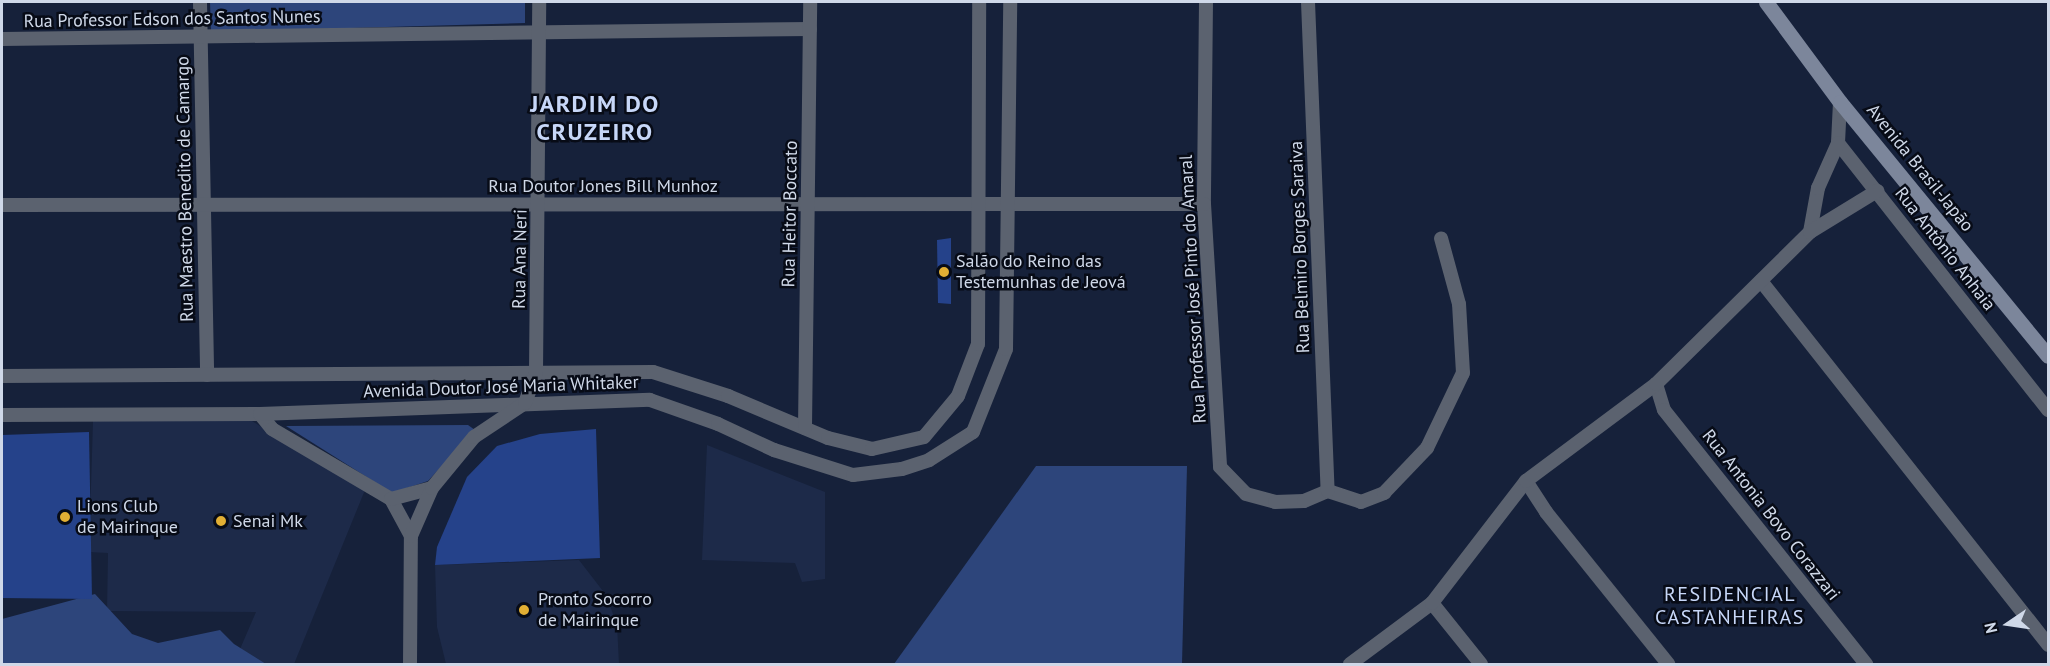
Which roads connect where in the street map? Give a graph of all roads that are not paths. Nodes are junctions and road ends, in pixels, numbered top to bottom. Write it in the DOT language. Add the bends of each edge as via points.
graph roads {
  1 [pos="200,2"];
  2 [pos="539,2"];
  3 [pos="810,2"];
  4 [pos="979,2"];
  5 [pos="1011,2"];
  6 [pos="1206,2"];
  7 [pos="1308,2"];
  8 [pos="1766,2"];
  9 [pos="810,29"];
  10 [pos="539,33"];
  11 [pos="200,37"];
  12 [pos="2,39"];
  13 [pos="1840,102"];
  14 [pos="1838,143"];
  15 [pos="1876,191"];
  16 [pos="204,204"];
  17 [pos="539,204"];
  18 [pos="808,204"];
  19 [pos="976,204"];
  20 [pos="1009,204"];
  21 [pos="1204,204"];
  22 [pos="2,205"];
  23 [pos="1810,232"];
  24 [pos="1441,238"];
  25 [pos="1761,280"];
  26 [pos="2049,356"];
  27 [pos="536,373"];
  28 [pos="207,375"];
  29 [pos="2,376"];
  30 [pos="1656,384"];
  31 [pos="525,403"];
  32 [pos="2049,410"];
  33 [pos="260,414"];
  34 [pos="2,415"];
  35 [pos="805,428"];
  36 [pos="1526,481"];
  37 [pos="432,488"];
  38 [pos="1328,491"];
  39 [pos="391,499"];
  40 [pos="411,536"];
  41 [pos="1432,603"];
  42 [pos="2049,645"];
  43 [pos="410,664"];
  44 [pos="1350,664"];
  45 [pos="1481,664"];
  46 [pos="1668,664"];
  47 [pos="1866,664"];
  1 -- 11 [label="street, Rua Maestro Benedito de Camargo"];
  2 -- 10 [label="street, Rua Ana Neri"];
  3 -- 9 [label="street, Rua Heitor Boccato"];
  4 -- 19 [label="street, Avenida Doutor José Maria Whitaker"];
  5 -- 20 [label="street, Avenida Doutor José Maria Whitaker"];
  6 -- 21 [label="street, Rua Professor José Pinto do Amaral"];
  7 -- 38 [label="street, Rua Belmiro Borges Saraiva"];
  8 -- 13 [label="main road, Avenida Brasil-Japão"];
  9 -- 10 [label="street, Rua Professor Edson dos Santos Nunes"];
  9 -- 18 [label="street, Rua Heitor Boccato"];
  10 -- 11 [label="street, Rua Professor Edson dos Santos Nunes"];
  10 -- 17 [label="street, Rua Ana Neri"];
  11 -- 12 [label="street, Rua Professor Edson dos Santos Nunes"];
  11 -- 16 [label="street, Rua Maestro Benedito de Camargo"];
  13 -- 14 [label="street"];
  13 -- 26 [label="main road, Avenida Brasil-Japão"];
  14 -- 15 [label="street, Rua Antônio Anhaia"];
  14 -- 23 [label="street" via="1818,188"];
  15 -- 23 [label="street"];
  15 -- 32 [label="street, Rua Antônio Anhaia"];
  16 -- 17 [label="street, Rua Doutor Jones Bill Munhoz"];
  16 -- 22 [label="street, Rua Doutor Jones Bill Munhoz"];
  16 -- 28 [label="street, Rua Maestro Benedito de Camargo"];
  17 -- 18 [label="street, Rua Doutor Jones Bill Munhoz"];
  17 -- 27 [label="street, Rua Ana Neri"];
  18 -- 19 [label="street, Rua Doutor Jones Bill Munhoz"];
  18 -- 35 [label="street, Rua Heitor Boccato"];
  19 -- 20 [label="street, Rua Doutor Jones Bill Munhoz"];
  19 -- 35 [label="street, Avenida Doutor José Maria Whitaker" via="978,344 958,396 924,437 872,448 828,438"];
  20 -- 21 [label="street, Rua Doutor Jones Bill Munhoz"];
  20 -- 31 [label="street, Avenida Doutor José Maria Whitaker" via="1005,349 973,432 929,460 902,469 853,475 774,450 718,424 650,400"];
  21 -- 38 [label="street, Rua Professor José Pinto do Amaral" via="1220,467 1246,494 1275,502 1304,501"];
  23 -- 25 [label="street"];
  24 -- 38 [label="street" via="1459,304 1463,373 1427,448 1392,486 1361,502"];
  25 -- 30 [label="street"];
  25 -- 42 [label="street"];
  27 -- 28 [label="street, Avenida Doutor José Maria Whitaker"];
  27 -- 31 [label="street, Rua Ana Neri"];
  27 -- 35 [label="street, Avenida Doutor José Maria Whitaker" via="653,372 728,396"];
  28 -- 29 [label="street, Avenida Doutor José Maria Whitaker"];
  30 -- 36 [label="street"];
  30 -- 47 [label="street, Rua Antonia Bovo Corazzari" via="1664,410"];
  31 -- 33 [label="street, Avenida Doutor José Maria Whitaker"];
  31 -- 37 [label="street" via="474,437"];
  33 -- 34 [label="street, Avenida Doutor José Maria Whitaker"];
  33 -- 39 [label="street" via="272,429"];
  36 -- 41 [label="street"];
  36 -- 46 [label="street" via="1546,512"];
  37 -- 39 [label="street"];
  37 -- 40 [label="street"];
  39 -- 40 [label="street"];
  40 -- 43 [label="street"];
  41 -- 44 [label="street"];
  41 -- 45 [label="street"];
}
